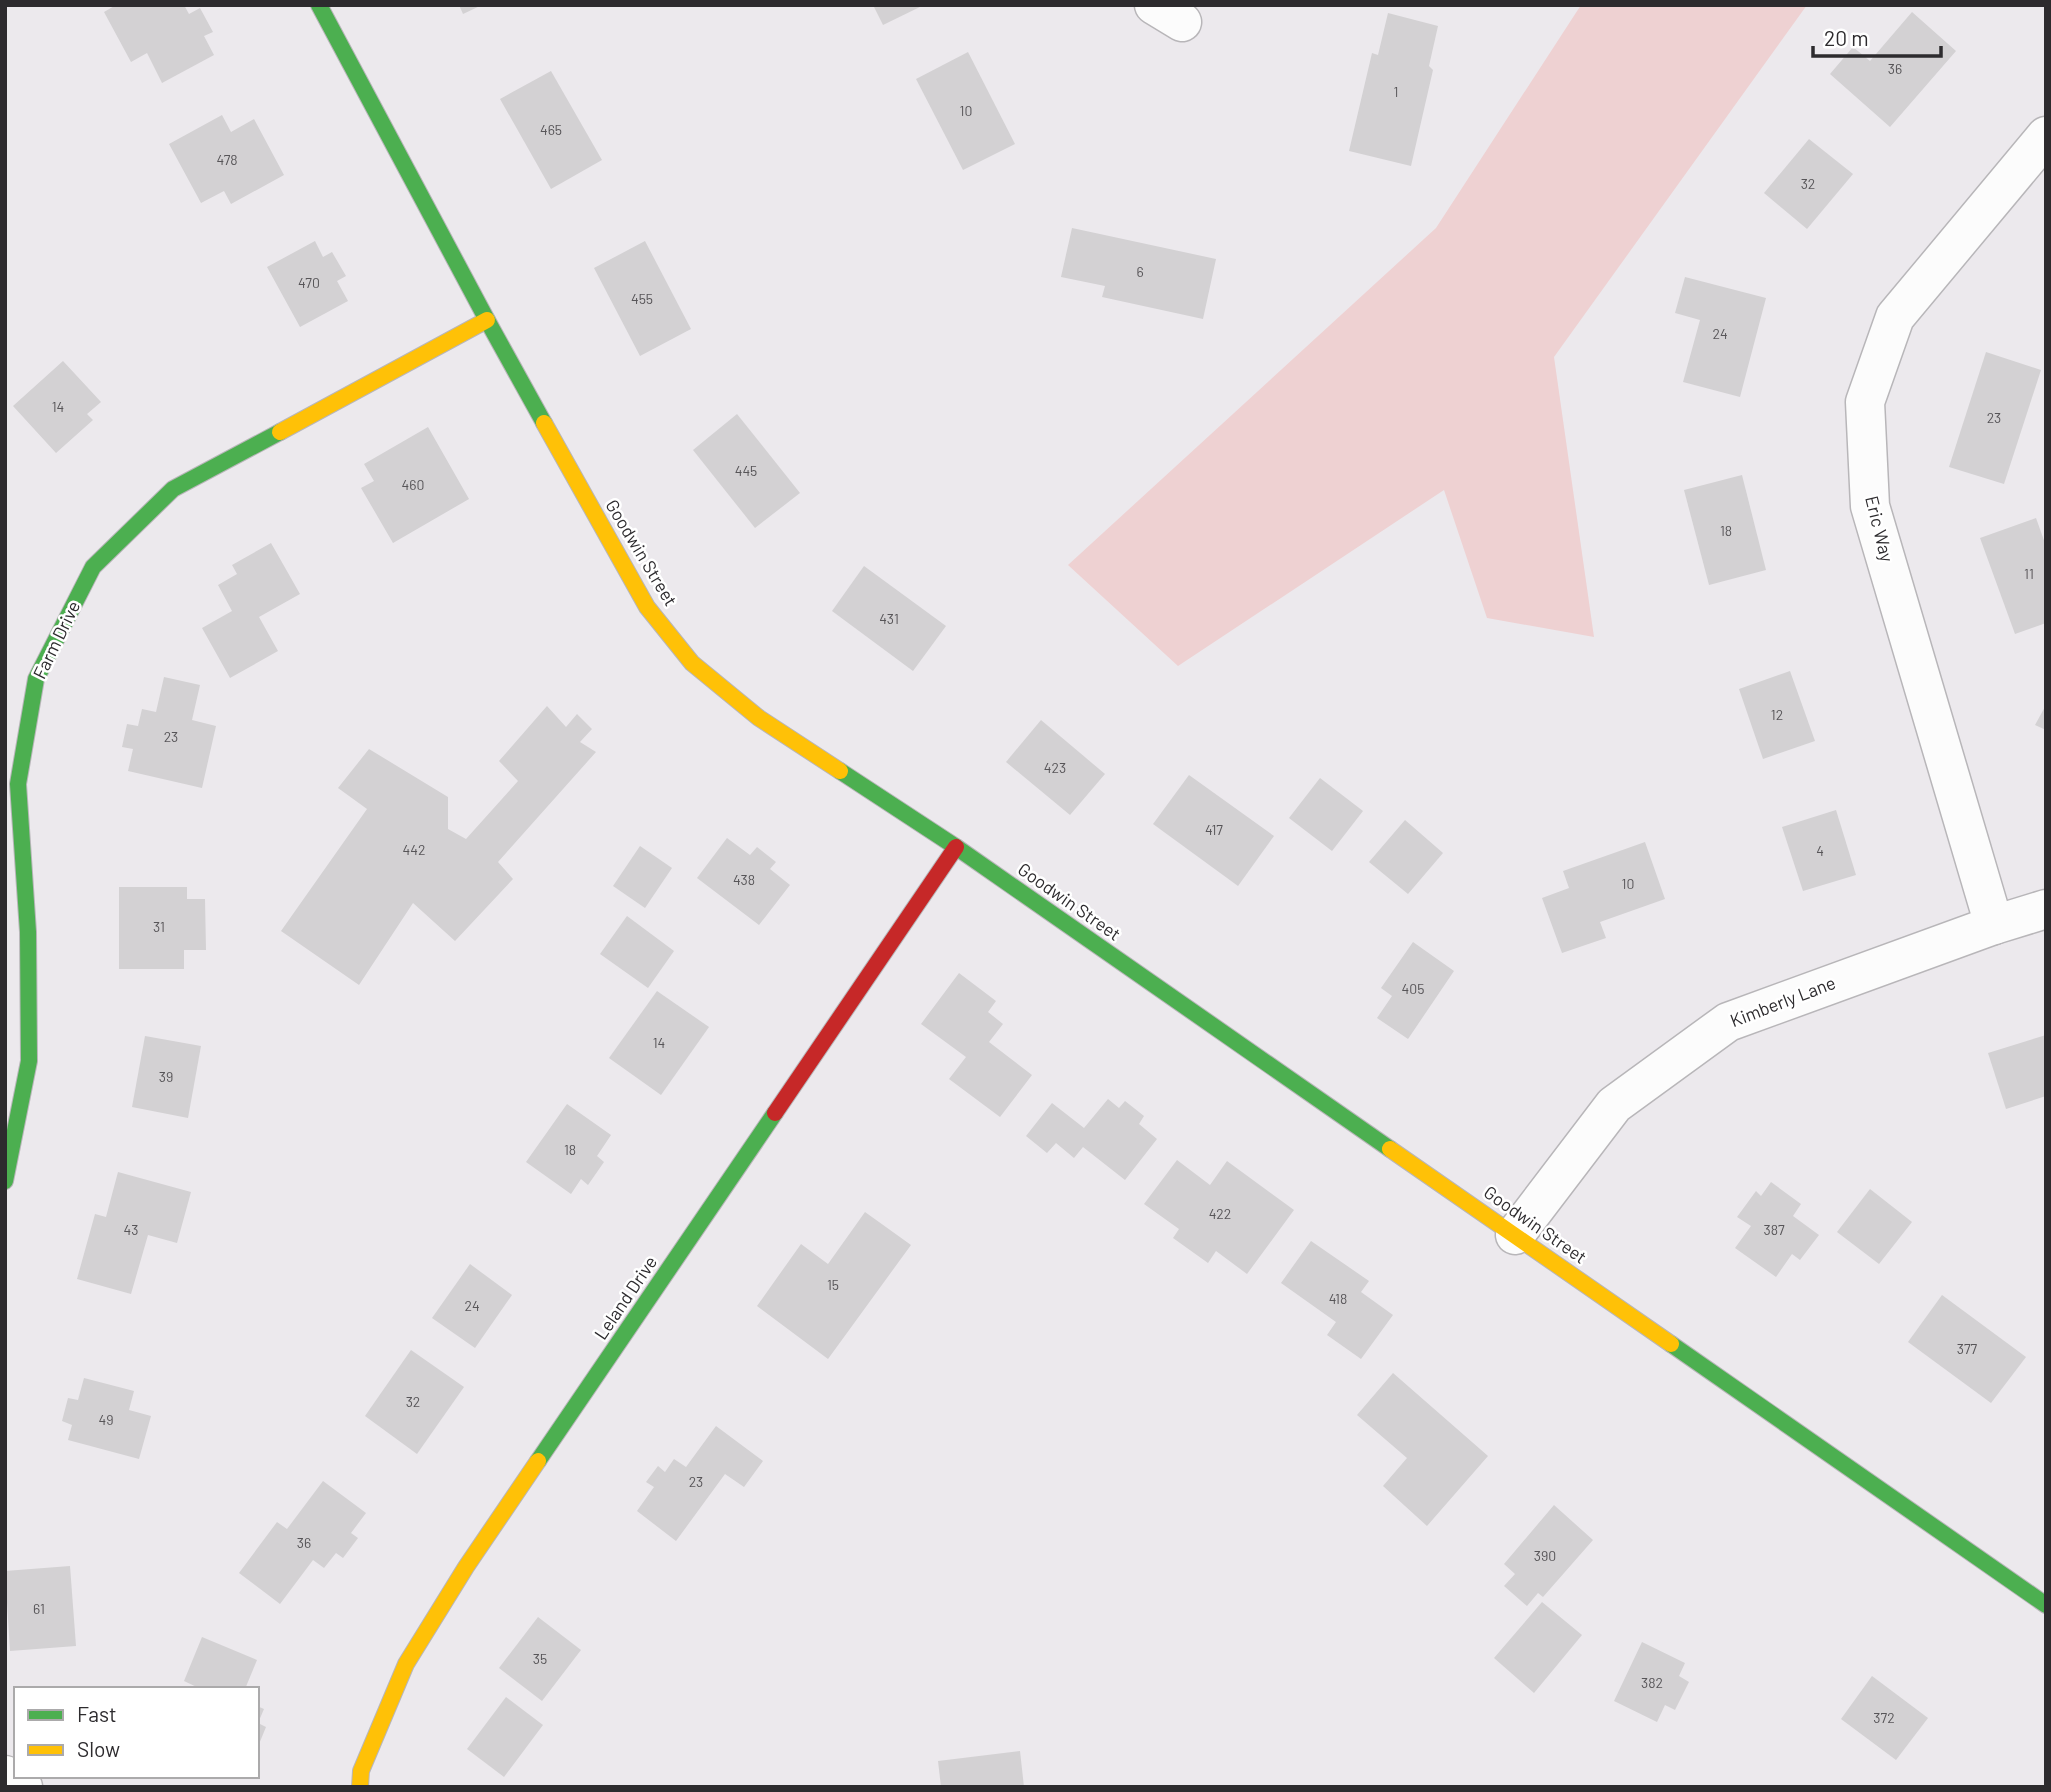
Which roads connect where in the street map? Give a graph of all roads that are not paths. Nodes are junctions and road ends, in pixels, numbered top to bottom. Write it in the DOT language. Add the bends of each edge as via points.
graph roads {
  1 [pos="318,5"];
  2 [pos="2046,136"];
  3 [pos="487,320"];
  4 [pos="956,847"];
  5 [pos="2046,909"];
  6 [pos="1994,925"];
  7 [pos="5,1181"];
  8 [pos="1515,1235"];
  9 [pos="2046,1605"];
  10 [pos="5,1775"];
  11 [pos="23,1787"];
  12 [pos="360,1787"];
  1 -- 3 [label="street, Goodwin Street"];
  2 -- 6 [label="street, Eric Way" via="1895,317 1865,402 1870,506"];
  3 -- 4 [label="street, Goodwin Street" via="647,607 692,663 760,718"];
  3 -- 7 [label="street, Farm Drive" via="173,489 93,567 36,679 18,784 28,932 29,1061"];
  4 -- 8 [label="street, Goodwin Street"];
  4 -- 12 [label="street, Leland Drive" via="466,1567 406,1664"];
  5 -- 6 [label="street, Kimberly Lane"];
  6 -- 8 [label="street, Kimberly Lane" via="1728,1022 1614,1105"];
  8 -- 9 [label="street, Goodwin Street"];
  10 -- 11 [label="street"];
}
